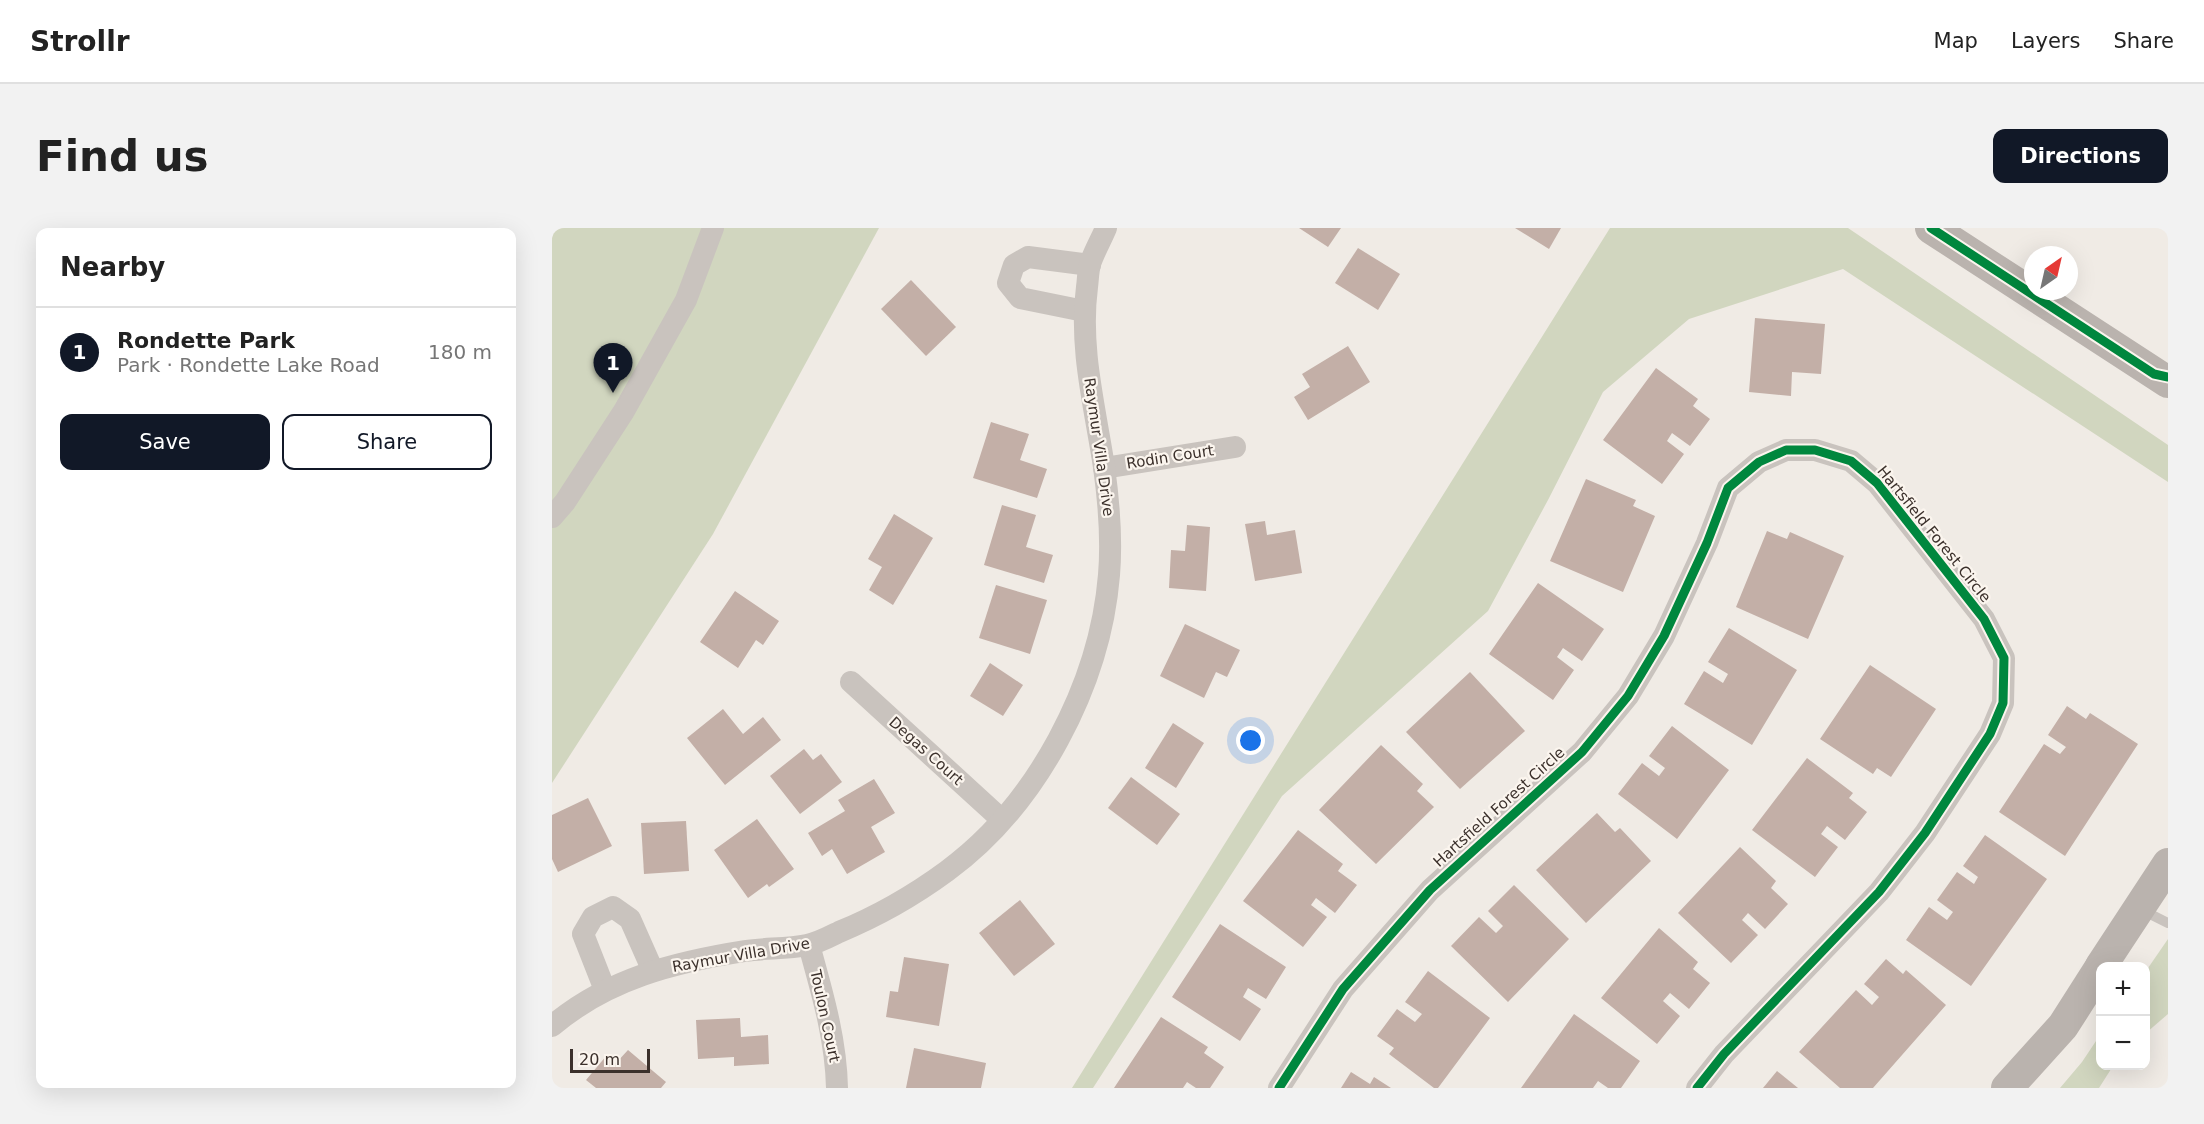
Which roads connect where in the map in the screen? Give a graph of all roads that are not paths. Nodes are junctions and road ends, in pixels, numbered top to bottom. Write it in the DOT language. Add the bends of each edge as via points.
graph roads {
  1 [pos="713,228"];
  2 [pos="1106,228"];
  3 [pos="1947,235"];
  4 [pos="1090,265"];
  5 [pos="1084,311"];
  6 [pos="2161,374"];
  7 [pos="1236,447"];
  8 [pos="1104,468"];
  9 [pos="552,517"];
  10 [pos="851,682"];
  11 [pos="1001,819"];
  12 [pos="2168,864"];
  13 [pos="2139,908"];
  14 [pos="2168,923"];
  15 [pos="809,945"];
  16 [pos="2104,962"];
  17 [pos="653,971"];
  18 [pos="2096,975"];
  19 [pos="605,990"];
  20 [pos="552,1026"];
  21 [pos="837,1088"];
  22 [pos="1279,1088"];
  23 [pos="1697,1088"];
  24 [pos="2007,1088"];
  1 -- 9 [label="street" via="686,300 658,351 624,411"];
  2 -- 4 [label="street, Raymur Villa Drive"];
  3 -- 6 [label="street"];
  4 -- 5 [label="street, Raymur Villa Drive"];
  4 -- 5 [label="street" via="1028,257 1014,265 1008,283 1020,298"];
  5 -- 8 [label="street, Raymur Villa Drive" via="1087,364"];
  7 -- 8 [label="street, Rodin Court"];
  8 -- 11 [label="street, Raymur Villa Drive" via="1110,519 1109,575 1099,634 1063,734 1029,787"];
  10 -- 11 [label="street, Degas Court"];
  11 -- 15 [label="street, Raymur Villa Drive" via="964,859 917,893 864,922"];
  12 -- 13 [label="street"];
  13 -- 14 [label="lane"];
  13 -- 16 [label="street"];
  15 -- 17 [label="street, Raymur Villa Drive" via="745,951"];
  15 -- 21 [label="street, Toulon Court" via="828,1013"];
  17 -- 19 [label="street, Raymur Villa Drive"];
  17 -- 19 [label="street" via="630,919 613,907 593,917 583,934"];
  18 -- 24 [label="street" via="2063,1026"];
  19 -- 20 [label="street, Raymur Villa Drive"];
  22 -- 23 [label="street, Hartsfield Forest Circle" via="1343,989 1430,890 1582,752 1628,696 1664,636 1728,488 1759,462 1786,450 1815,450 1851,461 1877,483 1984,619 2004,658 2003,703 1989,734 1918,842 1879,892 1724,1054"];
}
